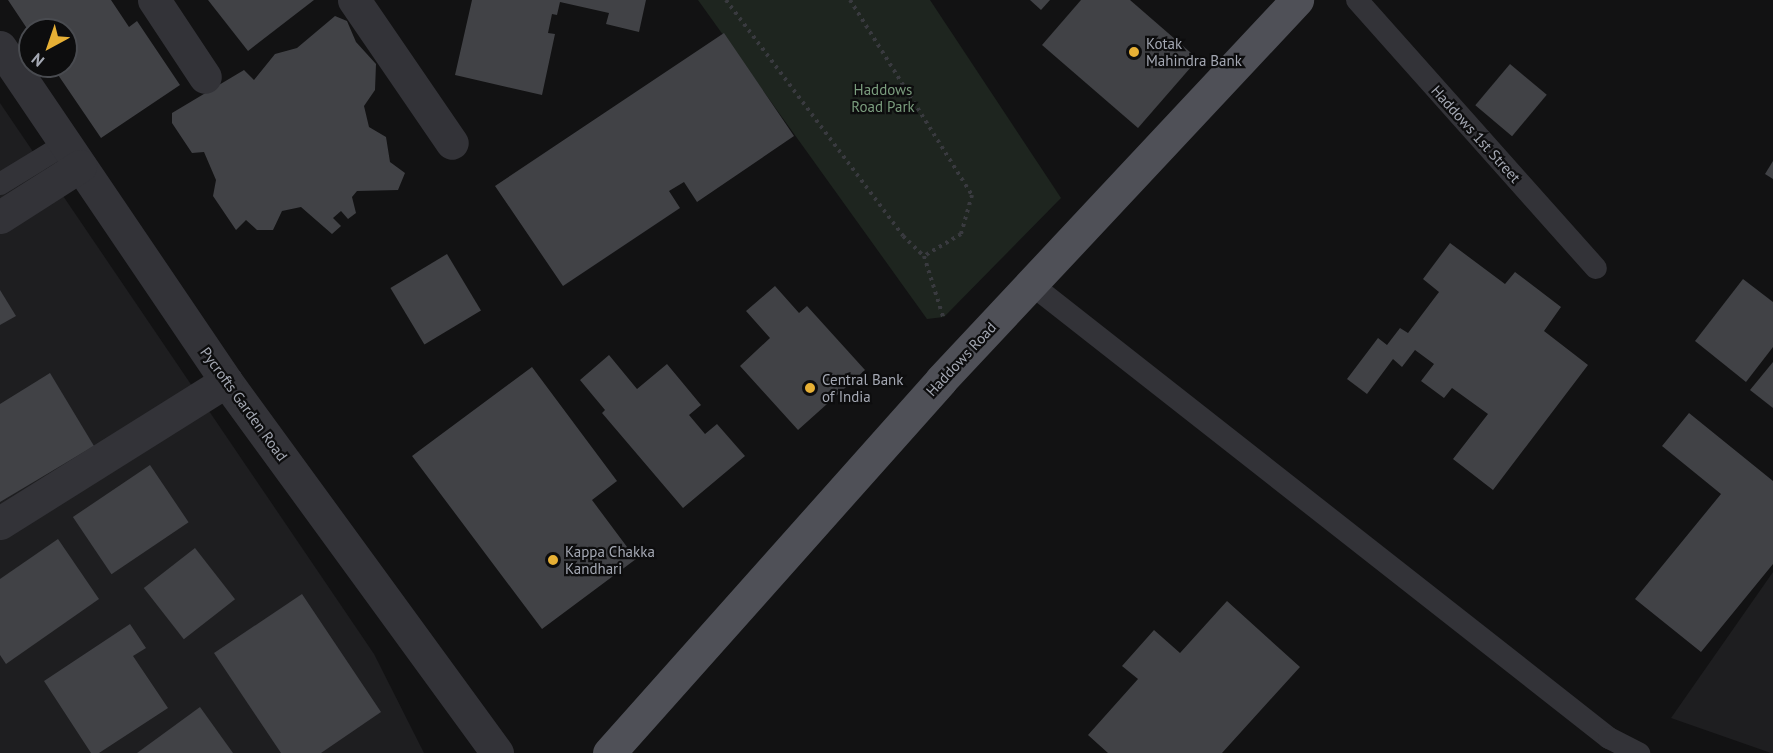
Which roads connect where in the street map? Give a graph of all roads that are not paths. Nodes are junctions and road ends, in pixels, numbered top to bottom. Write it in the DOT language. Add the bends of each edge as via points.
graph roads {
  1 [pos="154,0"];
  2 [pos="354,0"];
  3 [pos="1298,0"];
  4 [pos="1357,0"];
  5 [pos="0,47"];
  6 [pos="205,77"];
  7 [pos="452,143"];
  8 [pos="72,155"];
  9 [pos="1,182"];
  10 [pos="0,217"];
  11 [pos="1596,268"];
  12 [pos="1031,284"];
  13 [pos="226,381"];
  14 [pos="0,523"];
  15 [pos="497,753"];
  16 [pos="609,753"];
  17 [pos="1640,753"];
  1 -- 6 [label="street"];
  2 -- 7 [label="street"];
  3 -- 12 [label="main road, Haddows Road"];
  4 -- 11 [label="lane, Haddows 1st Street"];
  5 -- 8 [label="street, Pycrofts Garden Road"];
  8 -- 9 [label="lane"];
  8 -- 10 [label="street"];
  8 -- 13 [label="street, Pycrofts Garden Road"];
  12 -- 16 [label="main road, Haddows Road"];
  12 -- 17 [label="lane" via="1609,738"];
  13 -- 14 [label="street"];
  13 -- 15 [label="street, Pycrofts Garden Road"];
}
